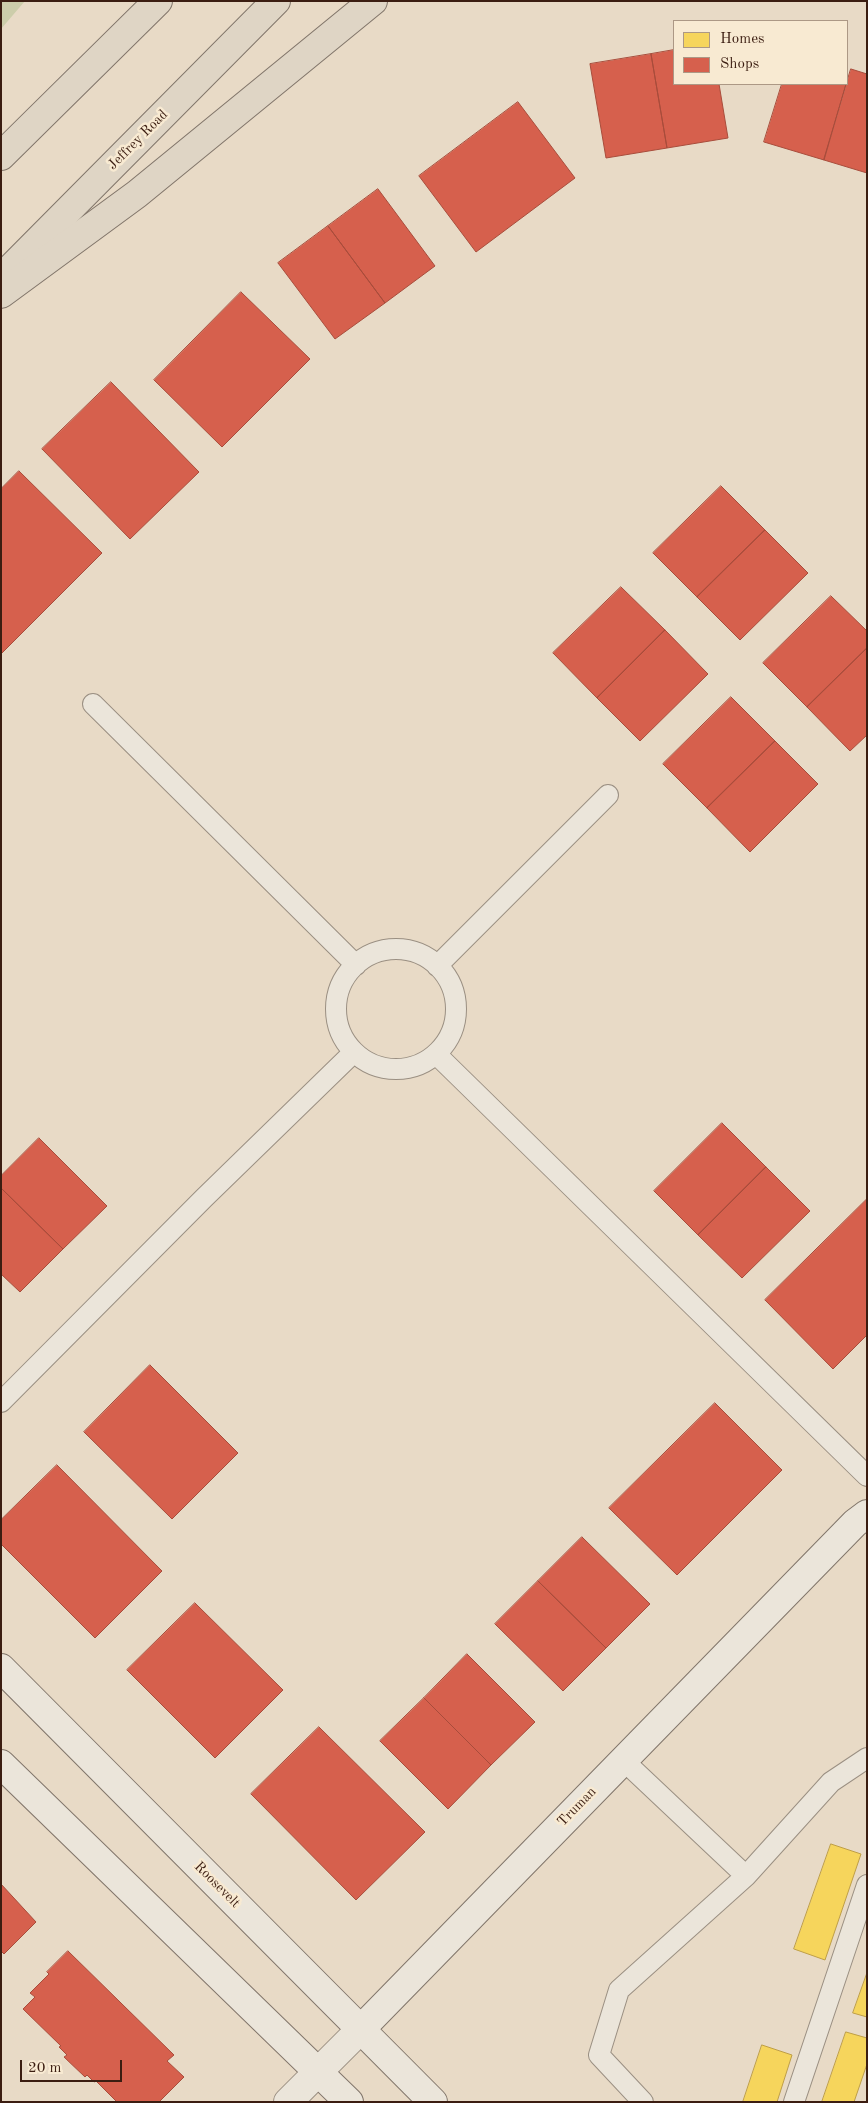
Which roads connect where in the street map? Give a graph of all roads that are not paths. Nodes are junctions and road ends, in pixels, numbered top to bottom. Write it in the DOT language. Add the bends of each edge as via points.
graph roads {
  1 [pos="158,1"];
  2 [pos="276,1"];
  3 [pos="373,1"];
  4 [pos="1,156"];
  5 [pos="1,278"];
  6 [pos="1,294"];
  7 [pos="93,704"];
  8 [pos="608,795"];
  9 [pos="356,965"];
  10 [pos="437,966"];
  11 [pos="354,1052"];
  12 [pos="436,1054"];
  13 [pos="1,1402"];
  14 [pos="867,1476"];
  15 [pos="867,1514"];
  16 [pos="1,1668"];
  17 [pos="867,1758"];
  18 [pos="623,1760"];
  19 [pos="1,1764"];
  20 [pos="746,1876"];
  21 [pos="867,1885"];
  22 [pos="360,2030"];
  23 [pos="318,2071"];
  24 [pos="288,2102"];
  25 [pos="349,2102"];
  26 [pos="433,2102"];
  27 [pos="643,2102"];
  28 [pos="794,2102"];
  1 -- 4 [label="main road"];
  2 -- 5 [label="main road, Jeffrey Road"];
  3 -- 6 [label="main road" via="137,194"];
  7 -- 9 [label="lane"];
  8 -- 10 [label="lane"];
  9 -- 10 [label="lane" via="382,951 397,950 426,957"];
  9 -- 11 [label="lane" via="345,978 336,1008 338,1024"];
  10 -- 12 [label="lane" via="454,994 457,1009 447,1041"];
  11 -- 12 [label="lane" via="379,1067 395,1069 417,1065"];
  11 -- 13 [label="lane"];
  12 -- 14 [label="lane"];
  15 -- 18 [label="street, Truman" via="854,1523"];
  16 -- 22 [label="street, Roosevelt"];
  17 -- 20 [label="lane" via="831,1782"];
  18 -- 20 [label="lane"];
  18 -- 22 [label="street, Truman"];
  19 -- 23 [label="street"];
  20 -- 27 [label="lane" via="619,1990 599,2055"];
  21 -- 28 [label="lane"];
  22 -- 23 [label="street, Truman"];
  22 -- 26 [label="street, Roosevelt"];
  23 -- 24 [label="street, Truman"];
  23 -- 25 [label="street"];
}
